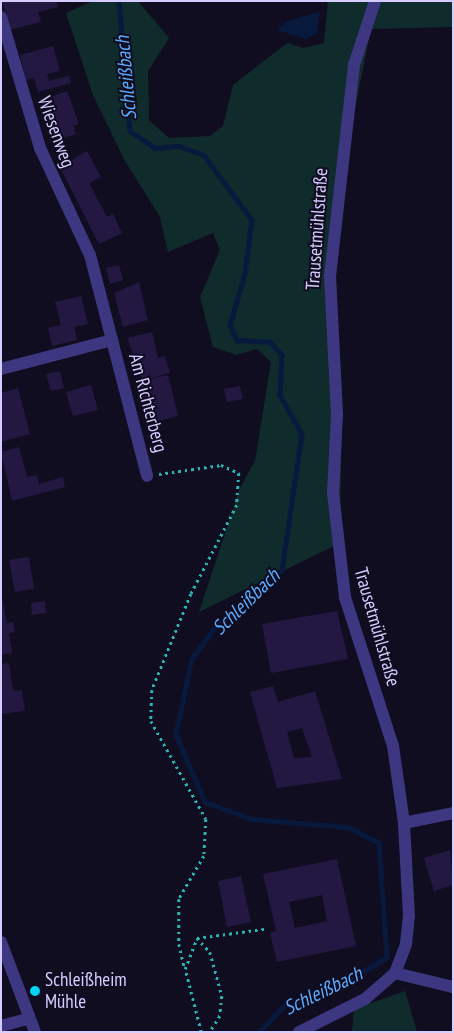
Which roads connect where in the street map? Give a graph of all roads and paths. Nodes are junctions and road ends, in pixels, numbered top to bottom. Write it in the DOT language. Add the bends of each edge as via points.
graph roads {
  1 [pos="375,1"];
  2 [pos="1,17"];
  3 [pos="90,255"];
  4 [pos="112,340"];
  5 [pos="1,369"];
  6 [pos="147,476"];
  7 [pos="453,813"];
  8 [pos="404,823"];
  9 [pos="264,929"];
  10 [pos="197,938"];
  11 [pos="1,942"];
  12 [pos="185,969"];
  13 [pos="395,973"];
  14 [pos="453,987"];
  15 [pos="28,1020"];
  16 [pos="1,1026"];
  17 [pos="35,1032"];
  18 [pos="201,1032"];
  19 [pos="210,1032"];
  20 [pos="300,1032"];
  1 -- 8 [label="street, Trausetmühlstraße" via="354,65 339,174 330,276 337,414 333,493 345,597 393,746"];
  2 -- 3 [label="street, Wiesenweg" via="40,148"];
  3 -- 4 [label="street, Am Richterberg"];
  4 -- 5 [label="street, Am Richterberg"];
  4 -- 6 [label="street, Am Richterberg"];
  6 -- 12 [label="path" via="221,465 238,473 236,504 191,594 152,690 151,721 206,819 204,856 178,899 178,944"];
  7 -- 8 [label="street"];
  8 -- 13 [label="street, Trausetmühlstraße" via="409,916 406,944"];
  9 -- 10 [label="path"];
  10 -- 12 [label="path"];
  10 -- 19 [label="path" via="210,952 222,996 220,1016"];
  11 -- 15 [label="street"];
  12 -- 18 [label="path"];
  13 -- 14 [label="street"];
  13 -- 20 [label="street, Trausetmühlstraße" via="365,999"];
  15 -- 16 [label="street"];
  15 -- 17 [label="street"];
}
